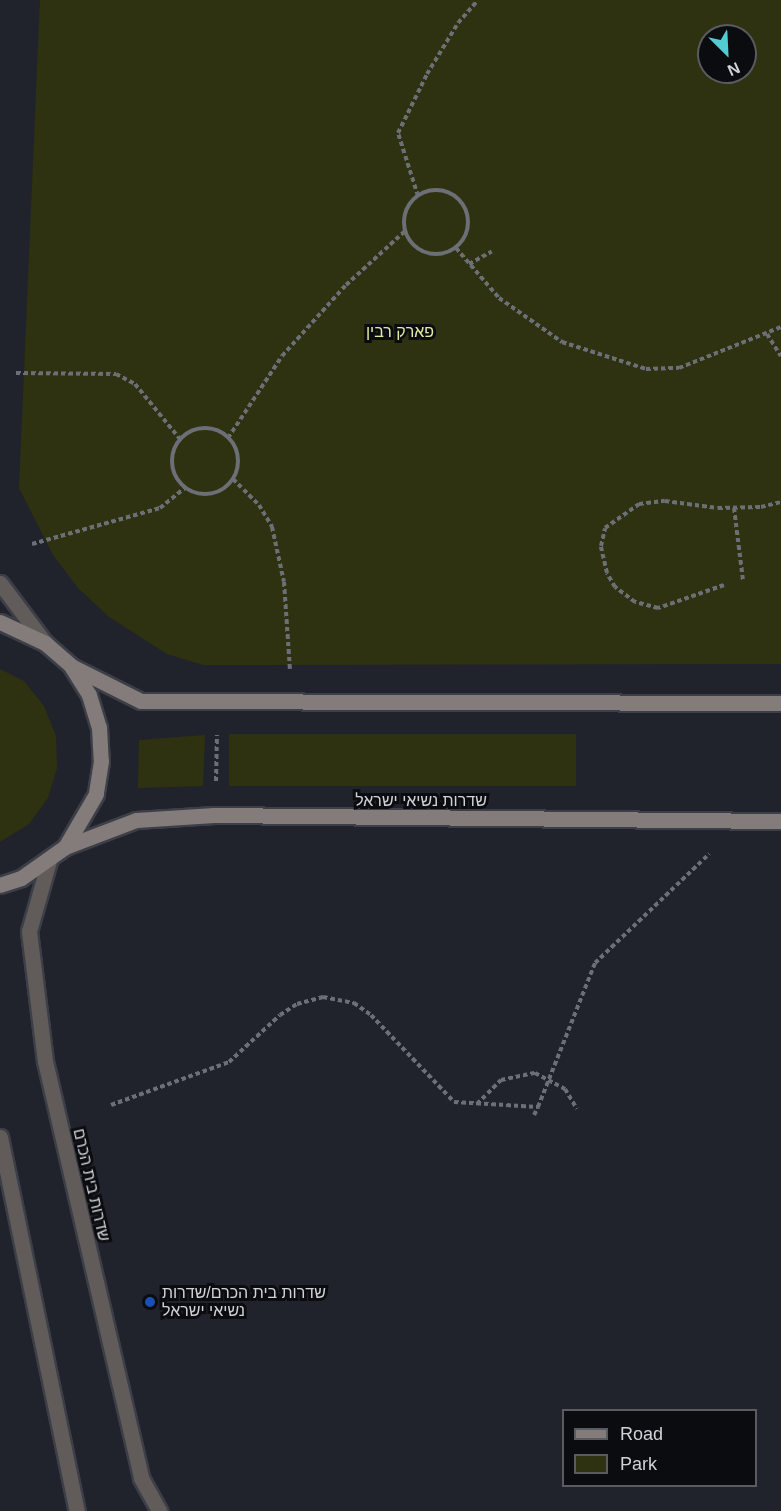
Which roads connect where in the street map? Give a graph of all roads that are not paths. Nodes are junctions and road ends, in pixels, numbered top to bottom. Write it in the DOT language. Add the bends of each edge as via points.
graph roads {
  1 [pos="0,584"];
  2 [pos="0,622"];
  3 [pos="45,642"];
  4 [pos="71,666"];
  5 [pos="781,703"];
  6 [pos="781,821"];
  7 [pos="65,847"];
  8 [pos="49,861"];
  9 [pos="0,885"];
  10 [pos="0,1137"];
  11 [pos="77,1511"];
  12 [pos="159,1511"];
  1 -- 3 [label="street"];
  2 -- 3 [label="main road"];
  3 -- 4 [label="main road"];
  4 -- 5 [label="main road" via="141,701"];
  4 -- 7 [label="main road" via="89,695 99,727 101,761 96,794"];
  6 -- 7 [label="main road, שדרות נשיאי ישראל" via="214,815 136,820"];
  7 -- 8 [label="main road"];
  8 -- 9 [label="main road"];
  8 -- 12 [label="street, שדרות בית הכרם" via="29,930 45,1061 141,1478"];
  10 -- 11 [label="street"];
}
